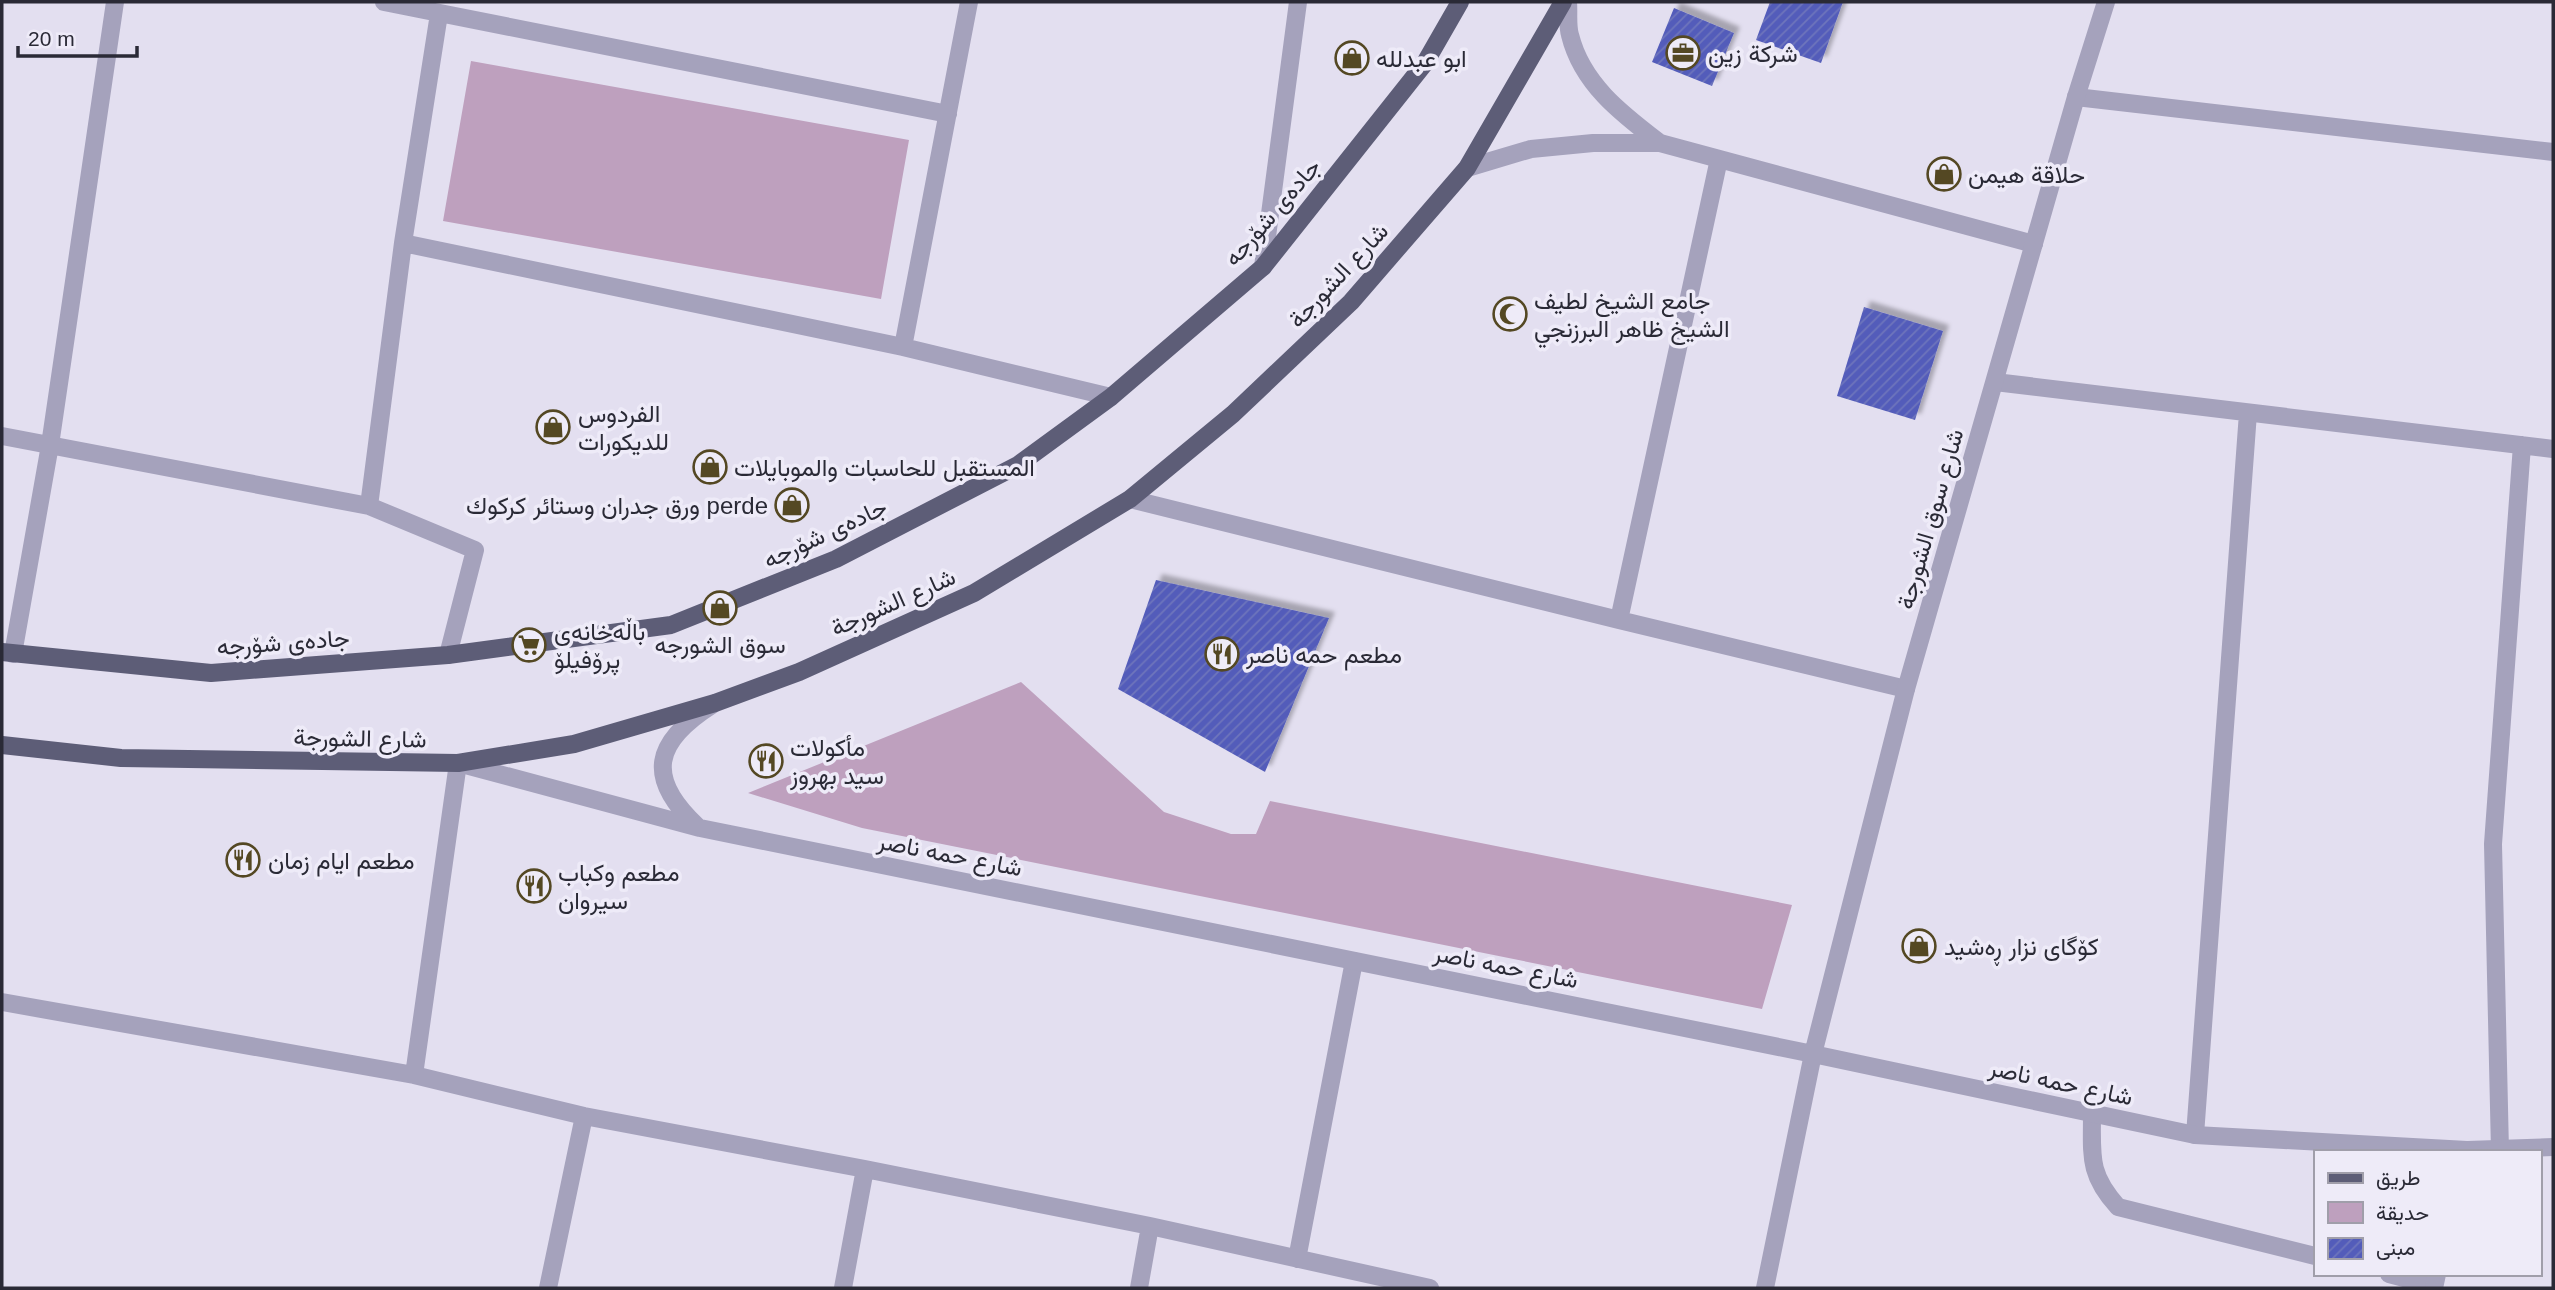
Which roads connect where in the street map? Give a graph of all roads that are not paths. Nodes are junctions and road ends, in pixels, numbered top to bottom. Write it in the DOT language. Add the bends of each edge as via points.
graph roads {
  1 [pos="115,2"];
  2 [pos="384,2"];
  3 [pos="969,2"];
  4 [pos="1298,2"];
  5 [pos="1461,2"];
  6 [pos="1566,2"];
  7 [pos="2106,2"];
  8 [pos="439,14"];
  9 [pos="2076,97"];
  10 [pos="948,114"];
  11 [pos="1660,143"];
  12 [pos="2553,152"];
  13 [pos="1719,159"];
  14 [pos="1467,168"];
  15 [pos="403,243"];
  16 [pos="2034,244"];
  17 [pos="1263,267"];
  18 [pos="904,346"];
  19 [pos="1995,382"];
  20 [pos="1111,397"];
  21 [pos="2248,413"];
  22 [pos="2,436"];
  23 [pos="50,445"];
  24 [pos="2522,445"];
  25 [pos="2553,449"];
  26 [pos="1130,499"];
  27 [pos="369,506"];
  28 [pos="1619,621"];
  29 [pos="8,653"];
  30 [pos="448,655"];
  31 [pos="1906,689"];
  32 [pos="715,703"];
  33 [pos="2,745"];
  34 [pos="457,763"];
  35 [pos="700,828"];
  36 [pos="1354,961"];
  37 [pos="2,1002"];
  38 [pos="1813,1054"];
  39 [pos="414,1075"];
  40 [pos="2091,1114"];
  41 [pos="584,1116"];
  42 [pos="2195,1135"];
  43 [pos="2553,1147"];
  44 [pos="2450,1150"];
  45 [pos="2500,1150"];
  46 [pos="2513,1150"];
  47 [pos="865,1169"];
  48 [pos="1150,1226"];
  49 [pos="2314,1256"];
  50 [pos="1297,1259"];
  51 [pos="2399,1276"];
  52 [pos="2435,1283"];
  53 [pos="548,1288"];
  54 [pos="843,1288"];
  55 [pos="1139,1288"];
  56 [pos="1430,1288"];
  57 [pos="1765,1288"];
  1 -- 23 [label="street"];
  2 -- 8 [label="street"];
  3 -- 10 [label="street"];
  4 -- 17 [label="street"];
  5 -- 17 [label="main road, جادەی شۆرجە" via="1425,63"];
  6 -- 11 [label="street" via="1569,34 1582,65 1612,107"];
  6 -- 14 [label="main road, شارع الشورجة"];
  7 -- 9 [label="street, شارع سوق الشورجة"];
  8 -- 10 [label="street"];
  8 -- 15 [label="street"];
  9 -- 12 [label="street"];
  9 -- 16 [label="street, شارع سوق الشورجة"];
  10 -- 18 [label="street"];
  11 -- 13 [label="street"];
  11 -- 14 [label="street" via="1531,149"];
  13 -- 16 [label="street"];
  13 -- 28 [label="street"];
  14 -- 26 [label="main road, شارع الشورجة" via="1352,302 1233,414"];
  15 -- 18 [label="street"];
  15 -- 27 [label="street"];
  16 -- 19 [label="street, شارع سوق الشورجة"];
  17 -- 20 [label="main road, جادەی شۆرجە"];
  18 -- 20 [label="street"];
  19 -- 21 [label="street"];
  19 -- 31 [label="street, شارع سوق الشورجة"];
  20 -- 30 [label="main road, جادەی شۆرجە" via="1018,465 836,559 684,620"];
  21 -- 24 [label="street"];
  21 -- 42 [label="street"];
  22 -- 23 [label="street"];
  23 -- 27 [label="street"];
  23 -- 29 [label="street"];
  24 -- 25 [label="street"];
  24 -- 45 [label="street" via="2493,844"];
  26 -- 28 [label="street"];
  26 -- 32 [label="main road, شارع الشورجة" via="974,593 799,672"];
  27 -- 30 [label="street" via="475,550"];
  28 -- 31 [label="street"];
  29 -- 30 [label="main road, جادەی شۆرجە" via="211,673"];
  31 -- 38 [label="street, شارع سوق الشورجة"];
  32 -- 34 [label="main road, شارع الشورجة" via="574,744"];
  32 -- 35 [label="street" via="682,727 669,743 663,762 668,792"];
  33 -- 34 [label="main road, شارع الشورجة" via="121,758"];
  34 -- 35 [label="street, شارع حمه ناصر"];
  34 -- 39 [label="street"];
  35 -- 36 [label="street, شارع حمه ناصر"];
  36 -- 38 [label="street, شارع حمه ناصر"];
  36 -- 50 [label="street"];
  37 -- 39 [label="street"];
  38 -- 40 [label="street, شارع حمه ناصر"];
  38 -- 57 [label="street, شارع سوق الشورجة"];
  39 -- 41 [label="street"];
  40 -- 42 [label="street, شارع حمه ناصر"];
  40 -- 49 [label="street" via="2092,1163 2101,1188 2118,1207"];
  41 -- 47 [label="street"];
  41 -- 53 [label="street"];
  42 -- 44 [label="street, شارع حمه ناصر"];
  43 -- 46 [label="street, شارع حمه ناصر"];
  47 -- 48 [label="street"];
  47 -- 54 [label="street"];
  48 -- 50 [label="street"];
  48 -- 55 [label="street"];
  50 -- 56 [label="street"];
  51 -- 52 [label="street"];
}
